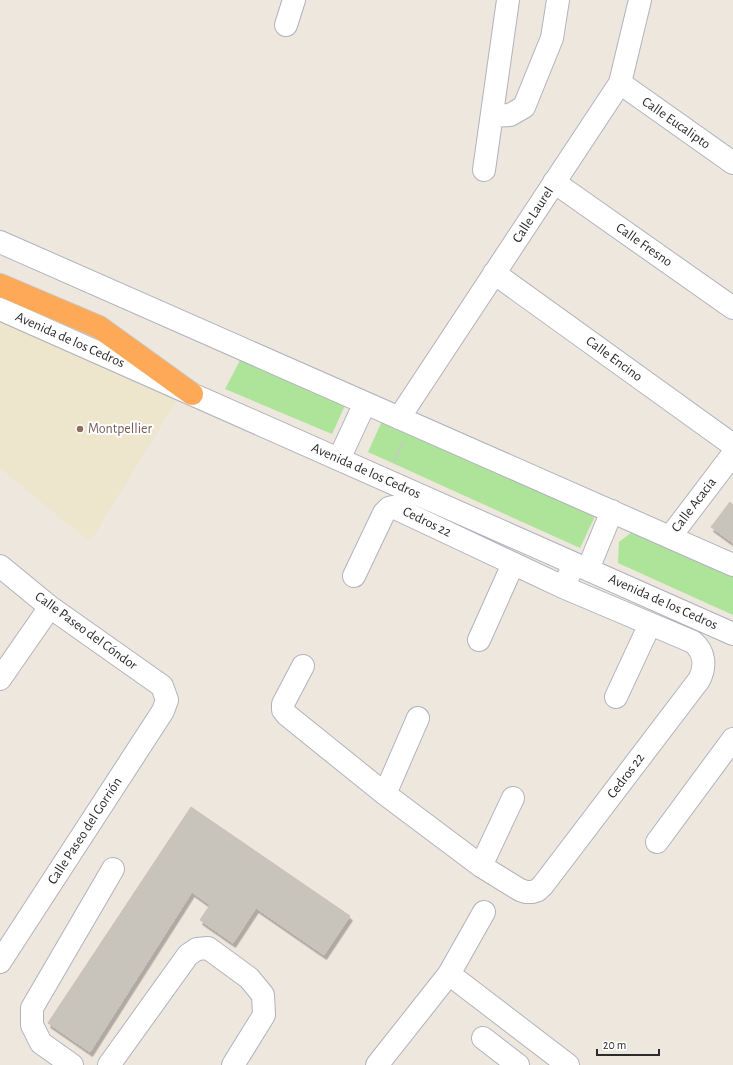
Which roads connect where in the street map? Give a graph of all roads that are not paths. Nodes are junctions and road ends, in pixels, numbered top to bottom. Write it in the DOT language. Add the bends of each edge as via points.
graph roads {
  1 [pos="294,0"];
  2 [pos="508,0"];
  3 [pos="558,0"];
  4 [pos="640,0"];
  5 [pos="286,26"];
  6 [pos="620,83"];
  7 [pos="492,116"];
  8 [pos="733,163"];
  9 [pos="484,170"];
  10 [pos="554,182"];
  11 [pos="0,242"];
  12 [pos="494,273"];
  13 [pos="0,285"];
  14 [pos="0,308"];
  15 [pos="733,308"];
  16 [pos="192,394"];
  17 [pos="365,403"];
  18 [pos="405,421"];
  19 [pos="733,446"];
  20 [pos="733,454"];
  21 [pos="339,459"];
  22 [pos="612,512"];
  23 [pos="670,537"];
  24 [pos="512,564"];
  25 [pos="733,565"];
  26 [pos="0,566"];
  27 [pos="581,566"];
  28 [pos="354,576"];
  29 [pos="563,587"];
  30 [pos="50,607"];
  31 [pos="650,624"];
  32 [pos="733,634"];
  33 [pos="479,640"];
  34 [pos="304,666"];
  35 [pos="0,679"];
  36 [pos="616,697"];
  37 [pos="167,700"];
  38 [pos="418,718"];
  39 [pos="733,739"];
  40 [pos="385,794"];
  41 [pos="513,798"];
  42 [pos="657,842"];
  43 [pos="481,866"];
  44 [pos="113,869"];
  45 [pos="484,912"];
  46 [pos="0,962"];
  47 [pos="449,974"];
  48 [pos="483,1038"];
  49 [pos="72,1065"];
  50 [pos="109,1065"];
  51 [pos="233,1065"];
  52 [pos="377,1065"];
  53 [pos="518,1065"];
  54 [pos="568,1065"];
  1 -- 5 [label="street"];
  2 -- 7 [label="street"];
  3 -- 7 [label="street" via="552,38 524,107 510,115"];
  4 -- 6 [label="street, Calle Laurel"];
  6 -- 8 [label="street, Calle Eucalipto"];
  6 -- 10 [label="street, Calle Laurel"];
  7 -- 9 [label="street"];
  10 -- 12 [label="street, Calle Laurel"];
  10 -- 15 [label="street, Calle Fresno"];
  11 -- 17 [label="street"];
  12 -- 18 [label="street, Calle Laurel"];
  12 -- 19 [label="street, Calle Encino"];
  13 -- 16 [label="highway" via="99,327"];
  14 -- 16 [label="street, Avenida de los Cedros"];
  16 -- 21 [label="street, Avenida de los Cedros"];
  17 -- 18 [label="street"];
  17 -- 21 [label="street"];
  18 -- 22 [label="street"];
  20 -- 23 [label="street, Calle Acacia"];
  21 -- 27 [label="street, Avenida de los Cedros"];
  22 -- 23 [label="street"];
  22 -- 27 [label="street"];
  23 -- 25 [label="street"];
  24 -- 28 [label="street, Cedros 22" via="394,507 384,513"];
  24 -- 29 [label="street, Cedros 22"];
  24 -- 33 [label="street"];
  26 -- 30 [label="street, Calle Paseo del Cóndor"];
  27 -- 29 [label="street"];
  27 -- 32 [label="street, Avenida de los Cedros"];
  29 -- 31 [label="street, Cedros 22"];
  30 -- 35 [label="street"];
  30 -- 37 [label="street, Calle Paseo del Cóndor" via="162,686"];
  31 -- 36 [label="street"];
  31 -- 43 [label="street, Cedros 22" via="693,642 700,648 704,667 699,680 538,890 520,890"];
  34 -- 40 [label="street, Cedros 22" via="283,704 284,712"];
  37 -- 46 [label="street, Calle Paseo del Gorrión" via="163,711"];
  38 -- 40 [label="street"];
  39 -- 42 [label="street"];
  40 -- 43 [label="street, Cedros 22"];
  41 -- 43 [label="street"];
  44 -- 49 [label="street" via="32,1008 32,1025 41,1043"];
  45 -- 47 [label="street"];
  47 -- 52 [label="street"];
  47 -- 54 [label="street"];
  48 -- 53 [label="street"];
  50 -- 51 [label="street" via="188,955 197,949 208,948 249,978 262,995 264,1015"];
}
